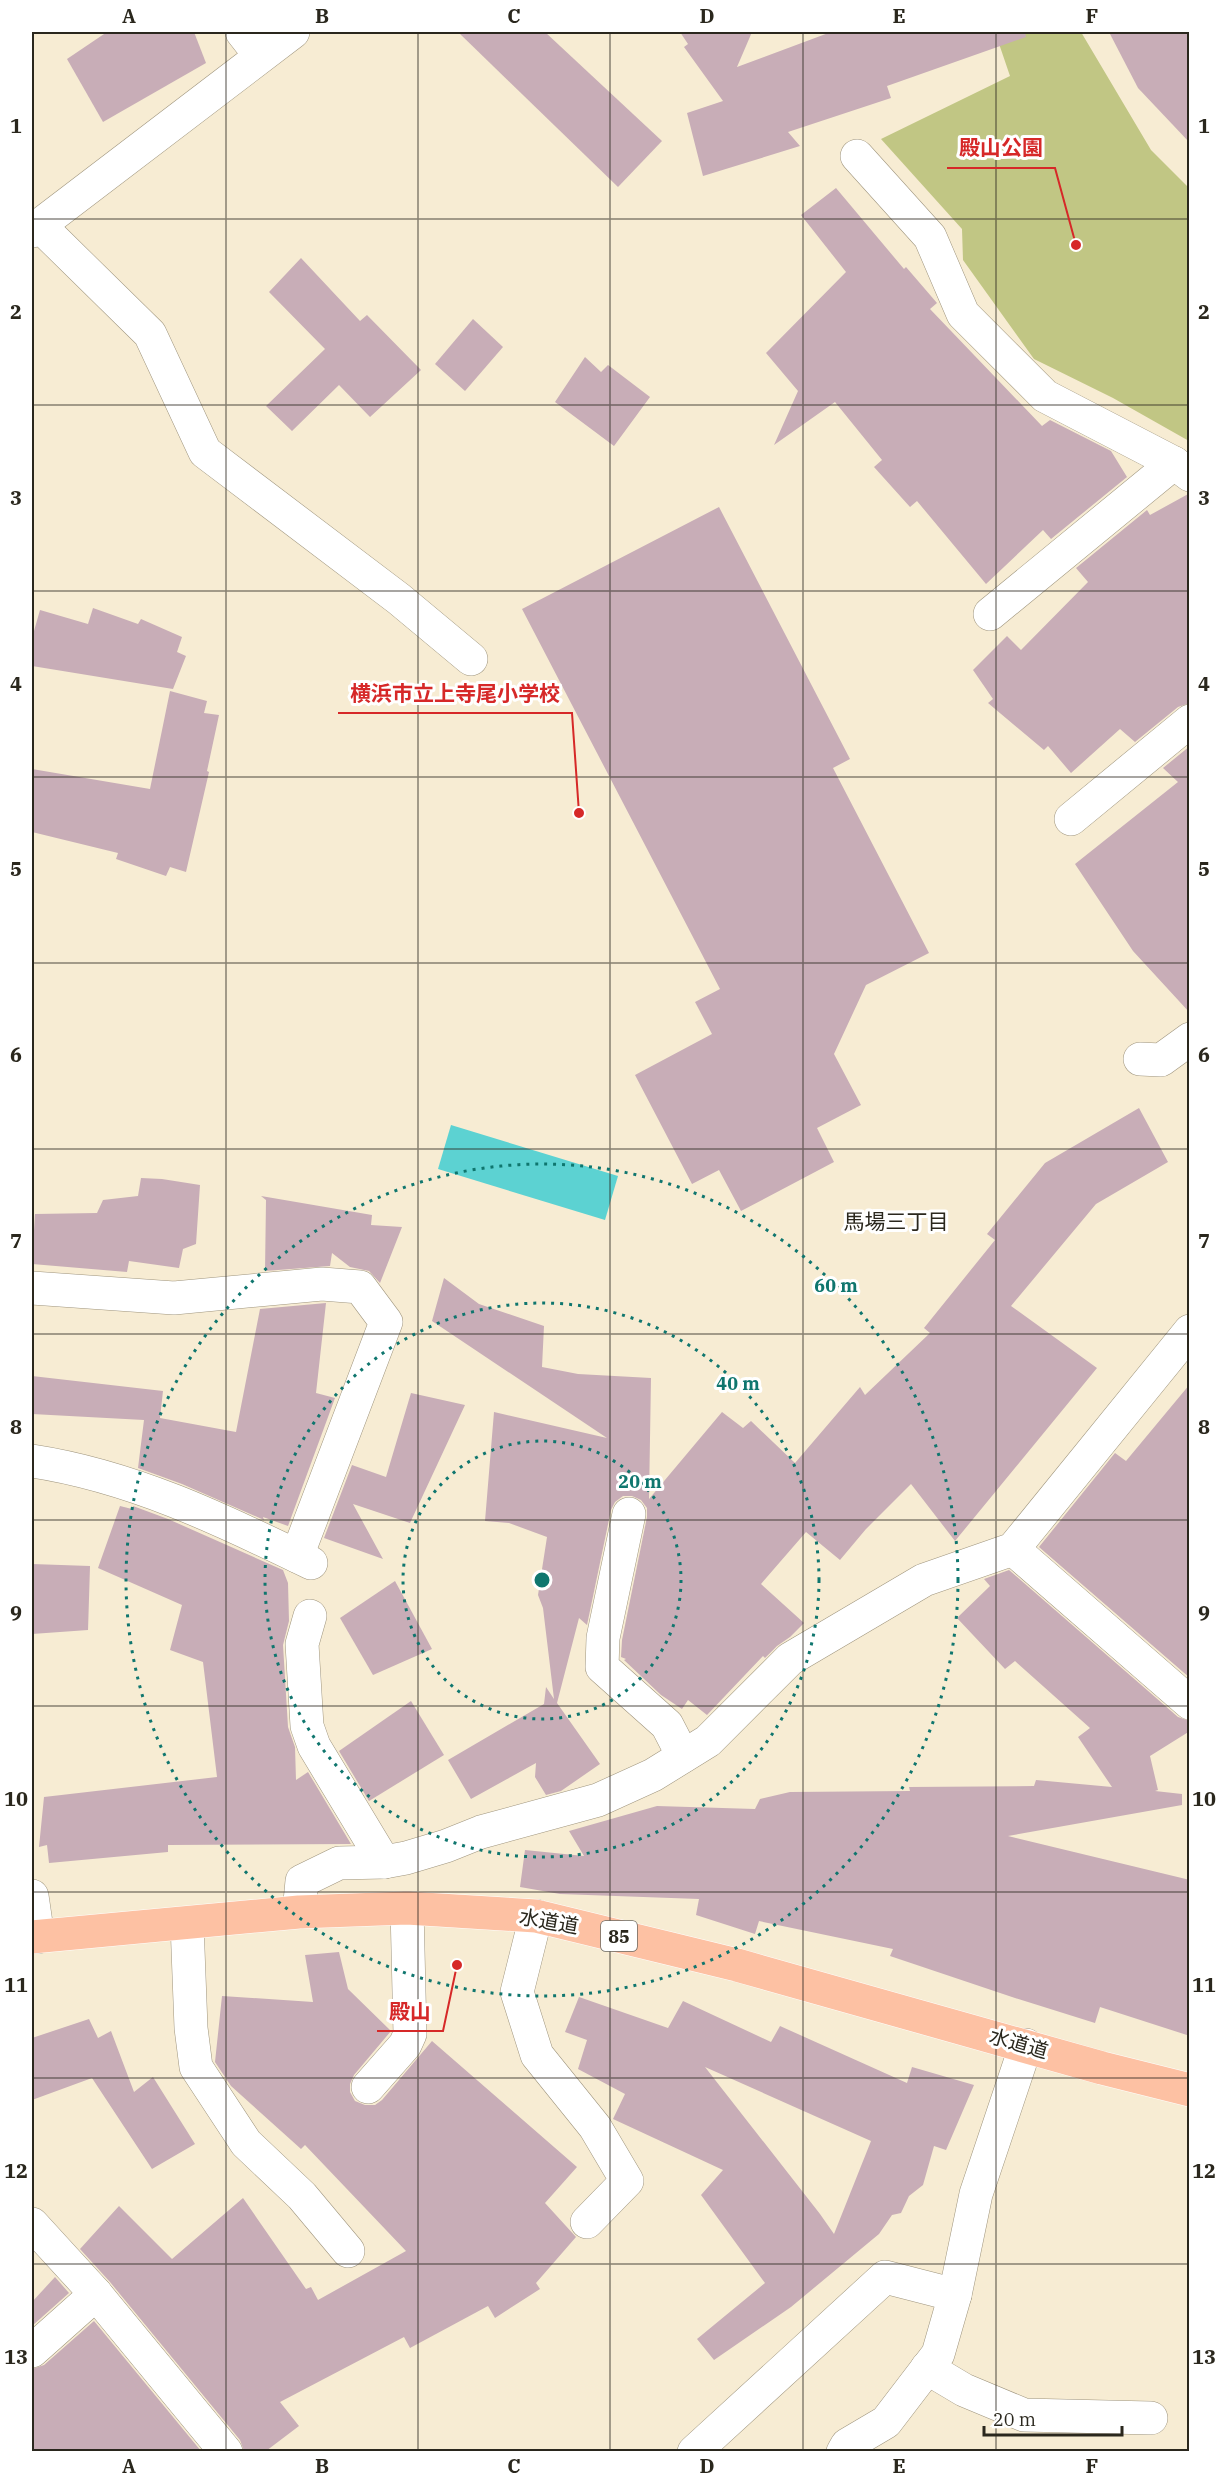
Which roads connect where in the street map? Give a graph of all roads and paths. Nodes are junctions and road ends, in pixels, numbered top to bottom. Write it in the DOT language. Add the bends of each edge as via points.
graph roads {
  1 [pos="292,32"];
  2 [pos="251,43"];
  3 [pos="857,156"];
  4 [pos="35,228"];
  5 [pos="1182,469"];
  6 [pos="990,614"];
  7 [pos="471,659"];
  8 [pos="1190,721"];
  9 [pos="1071,819"];
  10 [pos="1190,1039"];
  11 [pos="1140,1059"];
  12 [pos="32,1288"];
  13 [pos="1190,1331"];
  14 [pos="32,1461"];
  15 [pos="629,1514"];
  16 [pos="1013,1549"];
  17 [pos="310,1616"];
  18 [pos="1190,1703"];
  19 [pos="683,1756"];
  20 [pos="384,1862"];
  21 [pos="32,1896"];
  22 [pos="407,1908"];
  23 [pos="299,1912"];
  24 [pos="536,1916"];
  25 [pos="187,1923"];
  26 [pos="35,1937"];
  27 [pos="1026,2045"];
  28 [pos="368,2087"];
  29 [pos="1190,2090"];
  30 [pos="586,2222"];
  31 [pos="32,2224"];
  32 [pos="348,2251"];
  33 [pos="96,2294"];
  34 [pos="955,2295"];
  35 [pos="32,2351"];
  36 [pos="927,2368"];
  37 [pos="1151,2418"];
  38 [pos="226,2451"];
  39 [pos="694,2451"];
  40 [pos="843,2451"];
  1 -- 2 [label="street"];
  2 -- 4 [label="street"];
  3 -- 5 [label="street" via="930,237 963,314 1045,396"];
  4 -- 7 [label="street" via="150,334 206,452"];
  5 -- 6 [label="street"];
  8 -- 9 [label="street"];
  10 -- 11 [label="street" via="1161,1060"];
  12 -- 14 [label="street" via="174,1298 322,1284 360,1287 386,1322 304,1560 225,1521 127,1482"];
  13 -- 16 [label="street"];
  15 -- 19 [label="street" via="603,1638 602,1667 667,1725"];
  16 -- 18 [label="street"];
  16 -- 19 [label="street" via="924,1580 790,1659 708,1741"];
  17 -- 20 [label="street" via="302,1644 307,1726 314,1746"];
  19 -- 20 [label="street" via="653,1775 598,1800"];
  20 -- 23 [label="street" via="339,1863 302,1881"];
  21 -- 26 [label="street"];
  22 -- 23 [label="main road, 水道道 / 85"];
  22 -- 24 [label="main road, 水道道 / 85"];
  22 -- 28 [label="street" via="410,2034"];
  23 -- 25 [label="main road, 水道道 / 85"];
  24 -- 27 [label="main road, 水道道 / 85" via="737,1965"];
  24 -- 30 [label="street" via="517,1992 537,2055 595,2127 627,2181"];
  25 -- 26 [label="main road, 水道道 / 85"];
  25 -- 32 [label="street" via="196,2067 246,2143 302,2196"];
  27 -- 29 [label="main road, 水道道 / 85"];
  27 -- 34 [label="street" via="976,2194"];
  31 -- 33 [label="street"];
  33 -- 35 [label="street"];
  33 -- 38 [label="street"];
  34 -- 36 [label="street" via="938,2354"];
  34 -- 39 [label="street" via="885,2277"];
  36 -- 37 [label="street" via="964,2390 1024,2415"];
  36 -- 40 [label="street" via="886,2422"];
}
